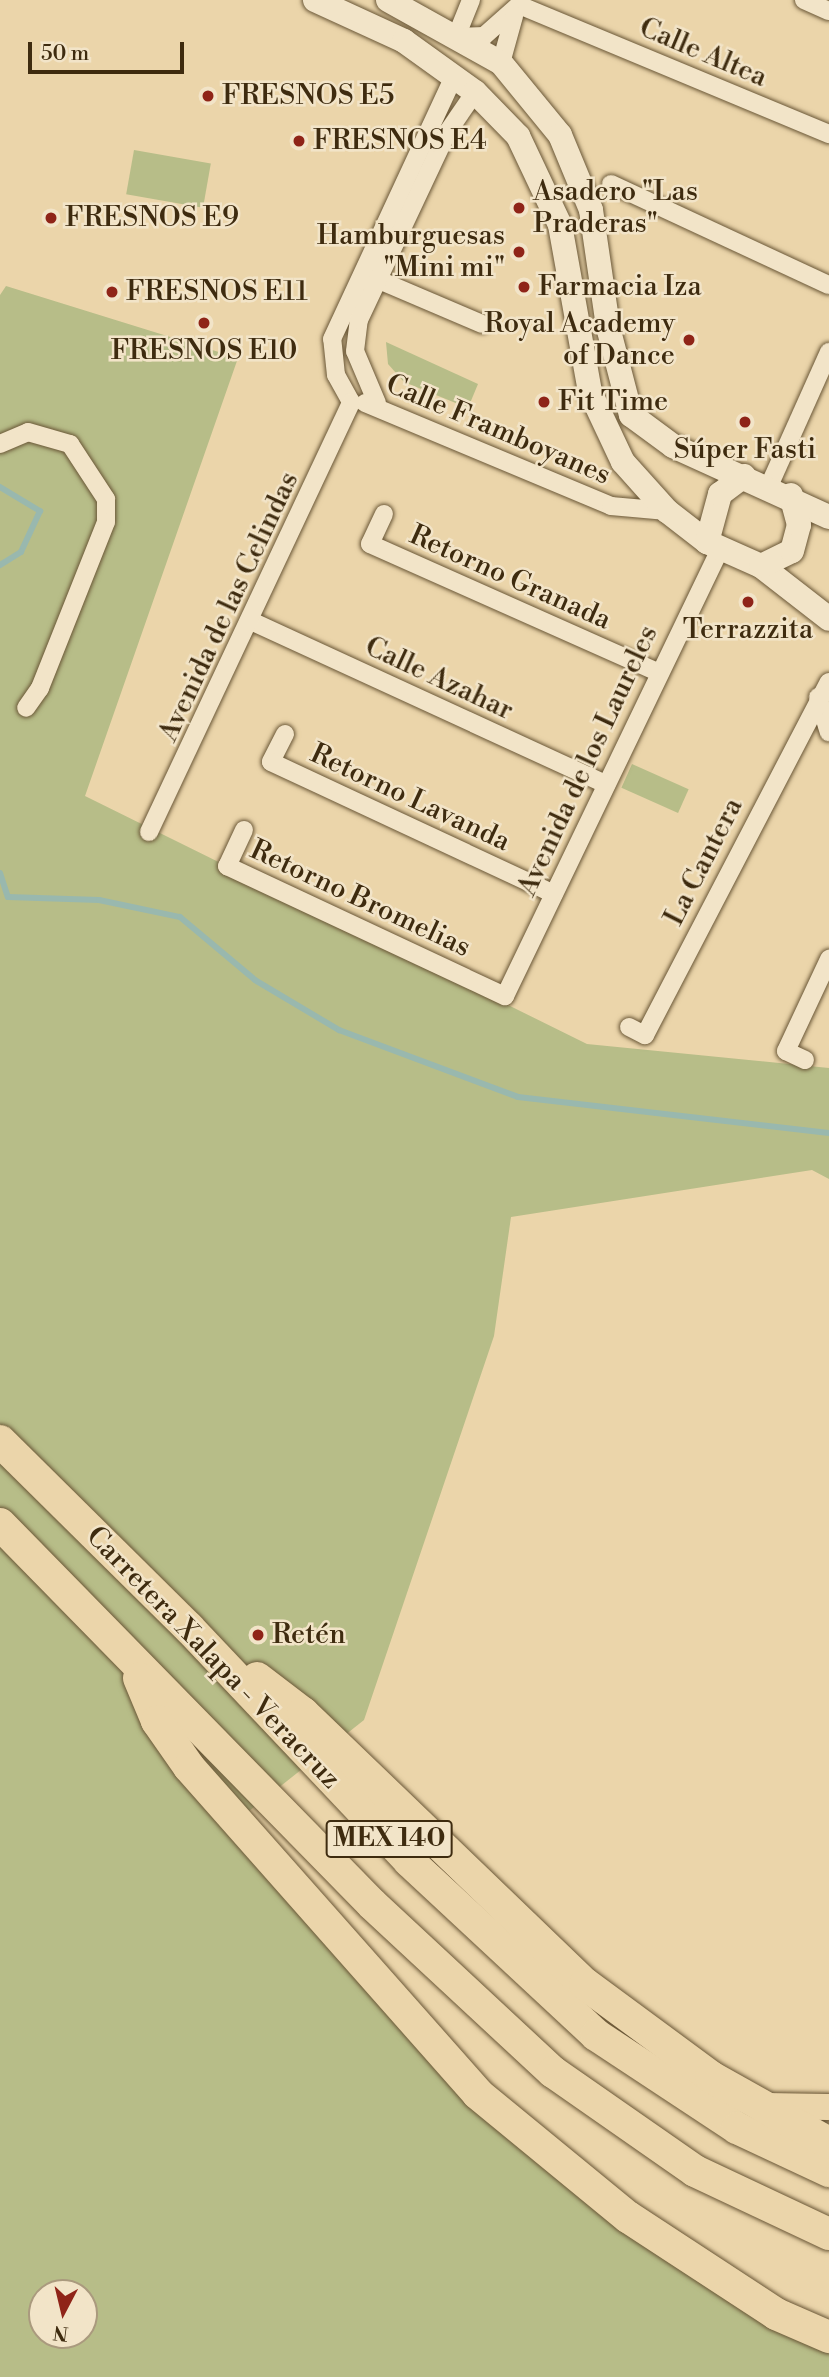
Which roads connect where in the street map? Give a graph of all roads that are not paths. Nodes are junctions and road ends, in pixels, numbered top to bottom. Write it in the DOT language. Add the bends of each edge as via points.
graph roads {
  1 [pos="315,0"];
  2 [pos="388,0"];
  3 [pos="471,0"];
  4 [pos="804,0"];
  5 [pos="520,2"];
  6 [pos="829,11"];
  7 [pos="456,37"];
  8 [pos="501,63"];
  9 [pos="454,76"];
  10 [pos="475,92"];
  11 [pos="829,134"];
  12 [pos="611,184"];
  13 [pos="379,280"];
  14 [pos="829,285"];
  15 [pos="482,324"];
  16 [pos="829,352"];
  17 [pos="351,402"];
  18 [pos="377,403"];
  19 [pos="0,444"];
  20 [pos="744,476"];
  21 [pos="780,490"];
  22 [pos="667,511"];
  23 [pos="384,514"];
  24 [pos="829,517"];
  25 [pos="714,545"];
  26 [pos="761,566"];
  27 [pos="829,619"];
  28 [pos="251,621"];
  29 [pos="658,672"];
  30 [pos="823,690"];
  31 [pos="26,708"];
  32 [pos="829,732"];
  33 [pos="285,734"];
  34 [pos="606,784"];
  35 [pos="244,830"];
  36 [pos="149,832"];
  37 [pos="554,894"];
  38 [pos="829,959"];
  39 [pos="505,996"];
  40 [pos="629,1027"];
  41 [pos="805,1060"];
  42 [pos="0,1441"];
  43 [pos="0,1524"];
  44 [pos="189,1628"];
  45 [pos="133,1664"];
  46 [pos="757,2106"];
  47 [pos="829,2107"];
  48 [pos="829,2143"];
  49 [pos="829,2171"];
  50 [pos="829,2234"];
  51 [pos="829,2312"];
  52 [pos="776,2314"];
  53 [pos="829,2337"];
  1 -- 9 [label="street" via="404,41"];
  2 -- 7 [label="street"];
  3 -- 7 [label="street"];
  4 -- 6 [label="street"];
  5 -- 7 [label="street" via="484,36"];
  5 -- 8 [label="street"];
  5 -- 11 [label="street, Calle Altea"];
  7 -- 8 [label="street"];
  8 -- 20 [label="street" via="560,135 591,210 608,327 631,415 673,446"];
  9 -- 10 [label="street"];
  9 -- 17 [label="street" via="332,339 336,375"];
  10 -- 13 [label="street" via="447,132"];
  10 -- 22 [label="street" via="518,136 539,172 560,225 590,392 623,462"];
  12 -- 14 [label="street"];
  13 -- 15 [label="street"];
  13 -- 18 [label="street" via="359,320 355,351"];
  16 -- 21 [label="street"];
  17 -- 18 [label="street, Calle Framboyanes"];
  17 -- 28 [label="street, Avenida de las Celindas"];
  18 -- 22 [label="street, Calle Framboyanes" via="611,506"];
  19 -- 31 [label="street" via="28,432 70,444 106,499 106,522 40,688"];
  20 -- 21 [label="street"];
  20 -- 25 [label="street" via="720,494"];
  21 -- 24 [label="street"];
  21 -- 26 [label="street" via="799,525 792,551"];
  22 -- 25 [label="street"];
  23 -- 29 [label="street, Retorno Granada" via="370,544"];
  25 -- 26 [label="street"];
  25 -- 29 [label="street, Avenida de los Laureles"];
  26 -- 27 [label="street"];
  28 -- 34 [label="street, Calle Azahar"];
  28 -- 36 [label="street, Avenida de las Celindas"];
  29 -- 34 [label="street, Avenida de los Laureles"];
  30 -- 32 [label="street, La Cantera"];
  30 -- 40 [label="street, La Cantera" via="645,1035"];
  33 -- 37 [label="street, Retorno Lavanda" via="271,762"];
  34 -- 37 [label="street, Avenida de los Laureles"];
  35 -- 39 [label="street, Retorno Bromelias" via="228,866"];
  37 -- 39 [label="street, Avenida de los Laureles"];
  38 -- 41 [label="street" via="786,1051"];
  42 -- 44 [label="highway, Carretera Xalapa - Veracruz / MEX 140"];
  43 -- 45 [label="highway, Carretera Xalapa - Veracruz / MEX 140"];
  44 -- 46 [label="highway" via="303,1713 585,1984"];
  44 -- 49 [label="highway, Carretera Xalapa - Veracruz / MEX 140" via="409,1861 596,2035 737,2128"];
  45 -- 50 [label="highway, Carretera Xalapa - Veracruz / MEX 140" via="372,1904 553,2072 695,2171"];
  45 -- 52 [label="highway" via="157,1721 190,1767 478,2094 628,2217"];
  46 -- 47 [label="main road"];
  46 -- 48 [label="highway"];
  51 -- 52 [label="highway"];
  52 -- 53 [label="highway"];
}
